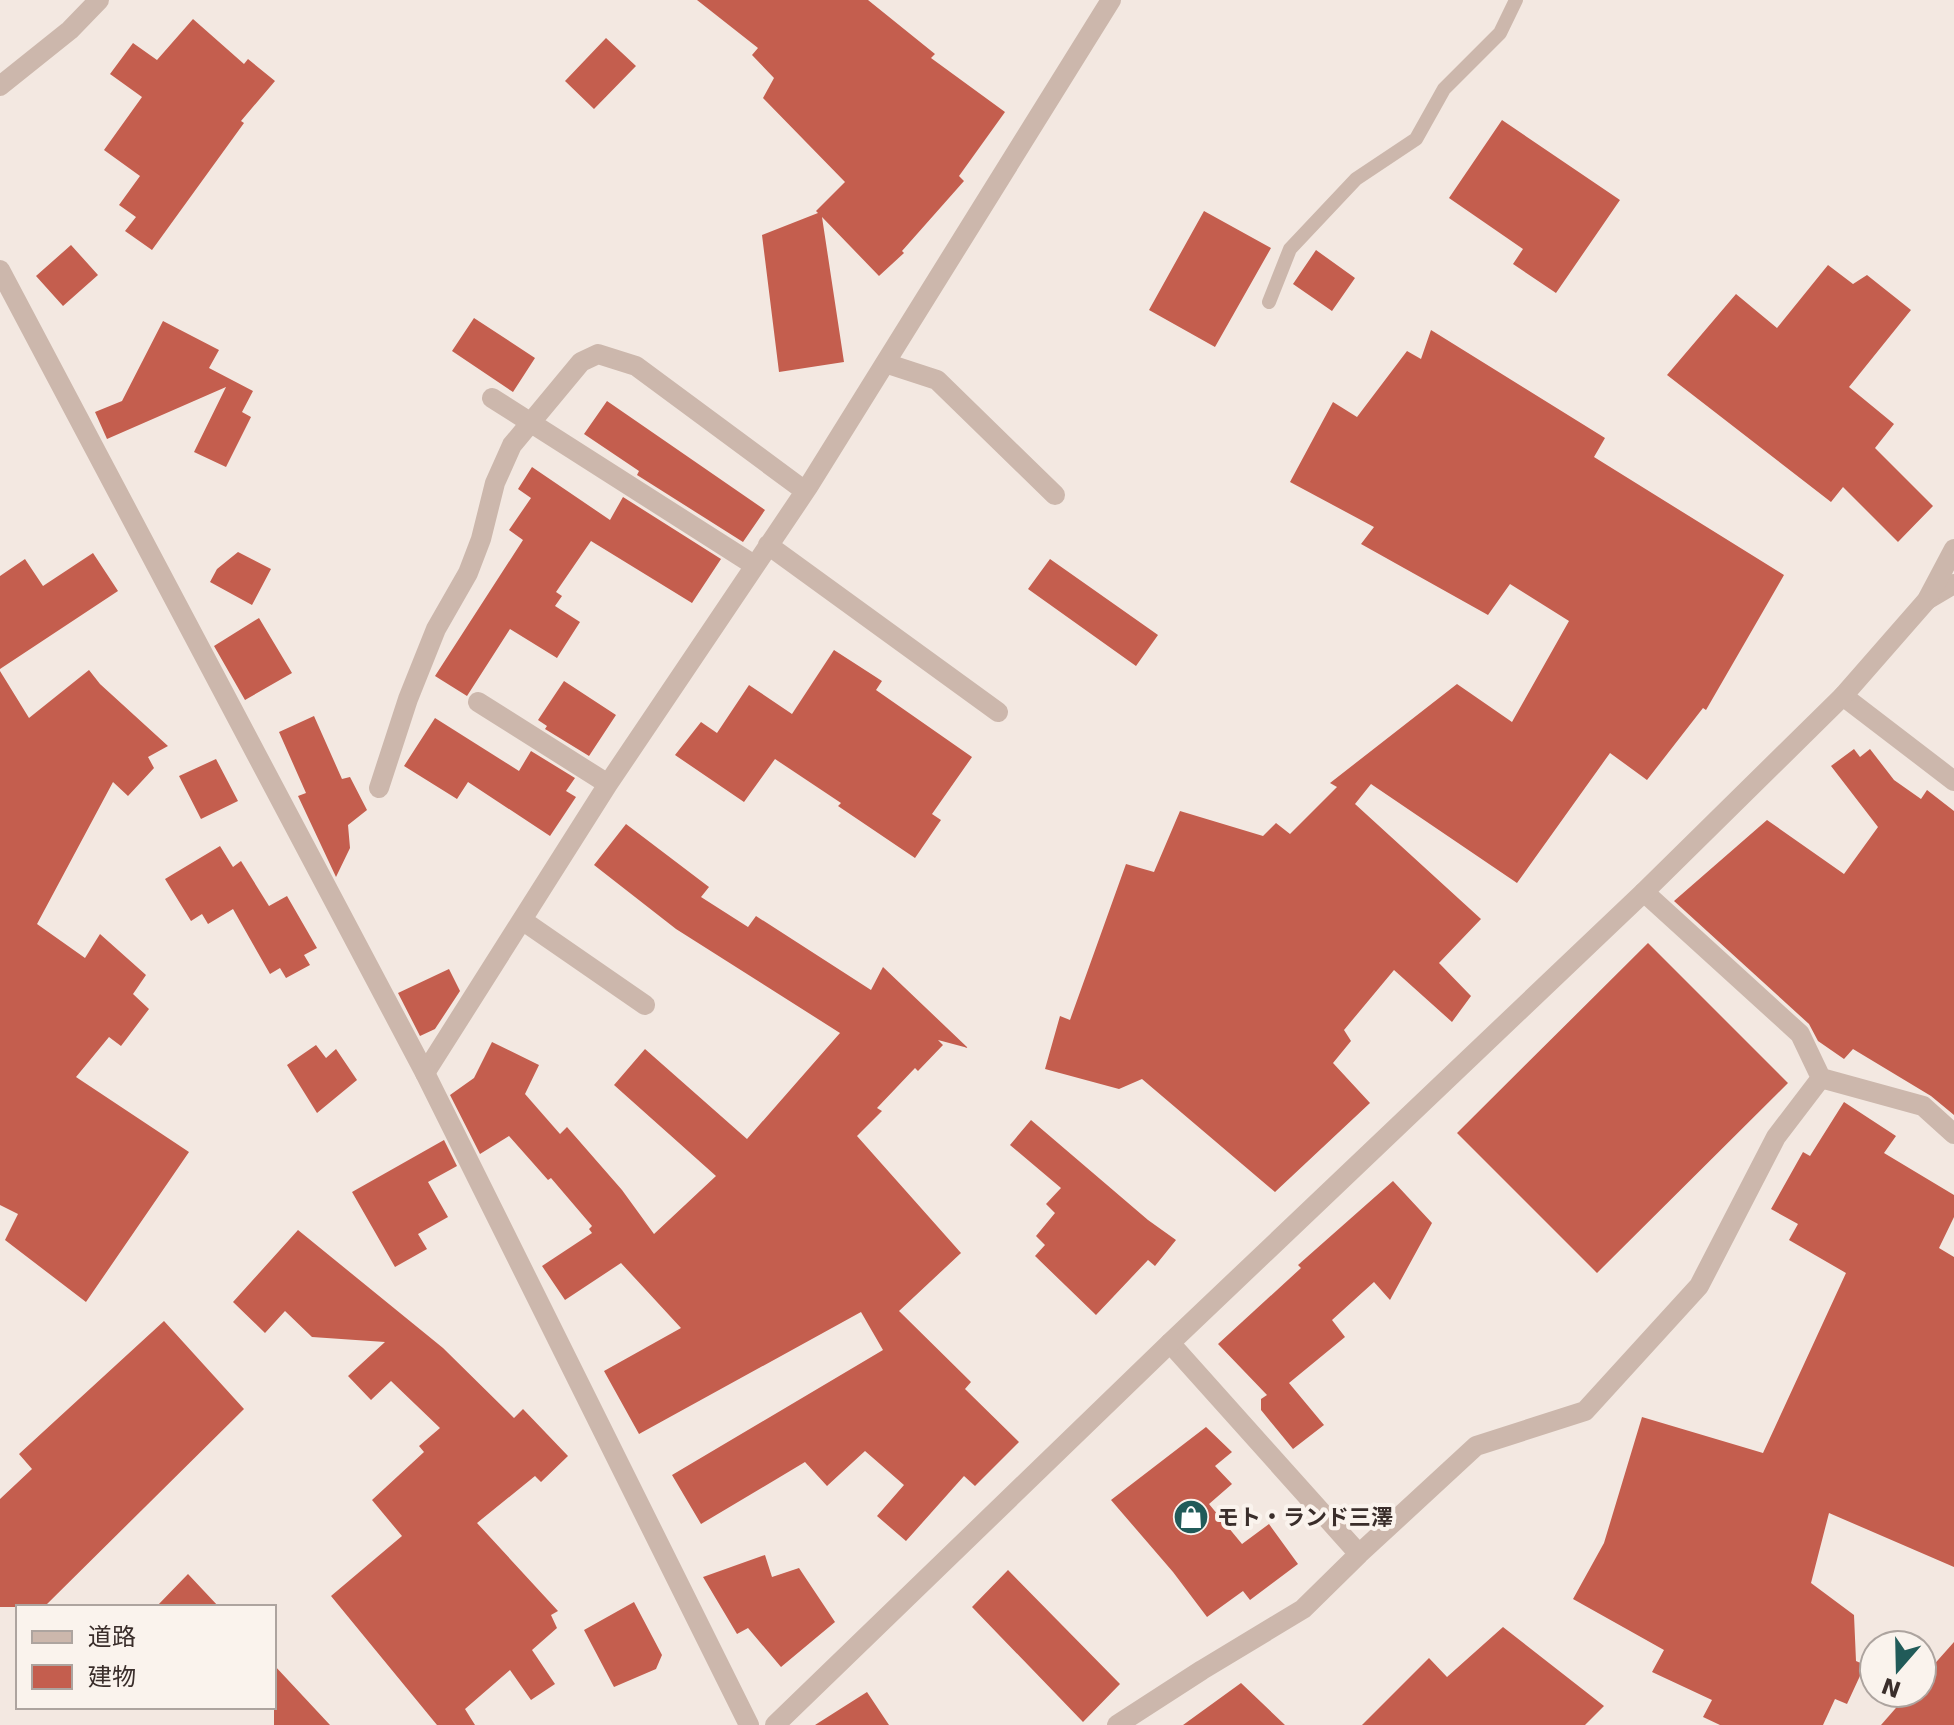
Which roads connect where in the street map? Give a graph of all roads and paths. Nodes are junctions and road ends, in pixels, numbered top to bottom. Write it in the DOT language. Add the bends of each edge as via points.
graph roads {
  1 [pos="99,0"];
  2 [pos="1111,0"];
  3 [pos="1516,0"];
  4 [pos="0,86"];
  5 [pos="0,270"];
  6 [pos="1269,302"];
  7 [pos="885,363"];
  8 [pos="492,398"];
  9 [pos="529,423"];
  10 [pos="805,491"];
  11 [pos="1055,495"];
  12 [pos="768,545"];
  13 [pos="1954,549"];
  14 [pos="754,565"];
  15 [pos="1954,584"];
  16 [pos="1927,600"];
  17 [pos="1843,696"];
  18 [pos="478,702"];
  19 [pos="998,712"];
  20 [pos="1954,781"];
  21 [pos="608,784"];
  22 [pos="379,788"];
  23 [pos="1644,892"];
  24 [pos="522,920"];
  25 [pos="645,1005"];
  26 [pos="425,1073"];
  27 [pos="1821,1078"];
  28 [pos="1954,1134"];
  29 [pos="1170,1343"];
  30 [pos="1359,1554"];
  31 [pos="749,1725"];
  32 [pos="775,1725"];
  33 [pos="1117,1725"];
  1 -- 4 [label="street"];
  2 -- 7 [label="street"];
  3 -- 6 [label="lane" via="1500,33 1444,89 1416,139 1356,179 1290,249"];
  5 -- 26 [label="street"];
  7 -- 10 [label="street"];
  7 -- 11 [label="street" via="937,380"];
  8 -- 9 [label="street"];
  9 -- 10 [label="street" via="581,362 598,354 636,366"];
  9 -- 14 [label="street"];
  9 -- 22 [label="street" via="495,483 481,539 408,699"];
  10 -- 12 [label="street"];
  12 -- 14 [label="street"];
  12 -- 19 [label="street"];
  13 -- 16 [label="street"];
  14 -- 21 [label="street"];
  15 -- 16 [label="street"];
  16 -- 17 [label="street"];
  17 -- 20 [label="street"];
  17 -- 23 [label="street"];
  18 -- 21 [label="street"];
  21 -- 24 [label="street"];
  23 -- 27 [label="street" via="1800,1034"];
  23 -- 29 [label="street"];
  24 -- 25 [label="street"];
  24 -- 26 [label="street"];
  26 -- 31 [label="street"];
  27 -- 28 [label="street" via="1923,1106"];
  27 -- 30 [label="street" via="1776,1137 1699,1286 1585,1411 1476,1446"];
  29 -- 30 [label="street"];
  29 -- 32 [label="street"];
  30 -- 33 [label="street" via="1303,1609"];
}
